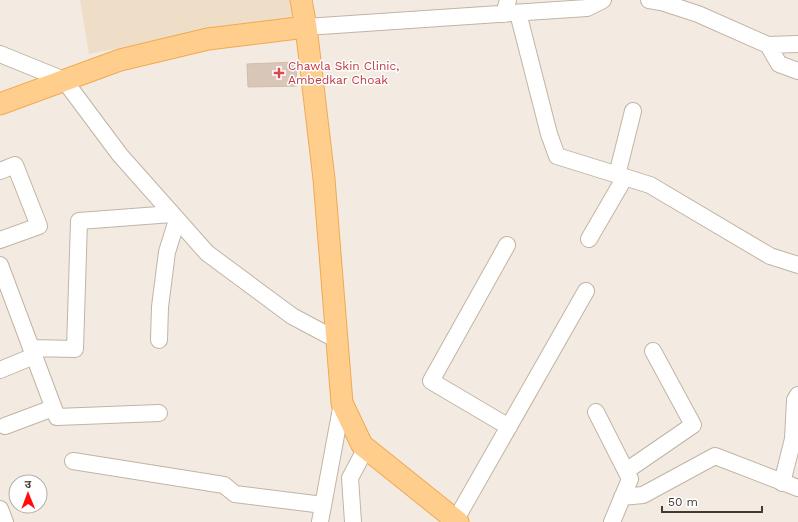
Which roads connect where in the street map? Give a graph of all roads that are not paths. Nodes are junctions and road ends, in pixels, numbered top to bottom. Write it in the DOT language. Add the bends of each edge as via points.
graph roads {
  1 [pos="301,0"];
  2 [pos="603,0"];
  3 [pos="657,0"];
  4 [pos="510,9"];
  5 [pos="306,27"];
  6 [pos="798,44"];
  7 [pos="768,45"];
  8 [pos="0,54"];
  9 [pos="798,71"];
  10 [pos="64,80"];
  11 [pos="0,104"];
  12 [pos="633,111"];
  13 [pos="0,171"];
  14 [pos="621,176"];
  15 [pos="175,217"];
  16 [pos="589,239"];
  17 [pos="0,240"];
  18 [pos="507,245"];
  19 [pos="0,265"];
  20 [pos="798,265"];
  21 [pos="586,291"];
  22 [pos="159,340"];
  23 [pos="336,340"];
  24 [pos="653,351"];
  25 [pos="33,352"];
  26 [pos="0,370"];
  27 [pos="798,395"];
  28 [pos="342,403"];
  29 [pos="53,408"];
  30 [pos="596,412"];
  31 [pos="159,413"];
  32 [pos="5,426"];
  33 [pos="509,427"];
  34 [pos="366,448"];
  35 [pos="73,462"];
  36 [pos="626,471"];
  37 [pos="782,483"];
  38 [pos="798,488"];
  39 [pos="622,497"];
  40 [pos="323,505"];
  41 [pos="0,509"];
  42 [pos="456,521"];
  43 [pos="5,522"];
  44 [pos="320,522"];
  45 [pos="353,522"];
  46 [pos="612,522"];
  1 -- 5 [label="main road"];
  2 -- 4 [label="street" via="588,8"];
  3 -- 7 [label="street" via="698,14"];
  4 -- 5 [label="street"];
  4 -- 14 [label="street" via="558,156"];
  5 -- 10 [label="main road" via="208,39 120,60"];
  5 -- 23 [label="main road" via="324,179"];
  6 -- 7 [label="street"];
  7 -- 9 [label="street" via="779,64"];
  8 -- 10 [label="street"];
  10 -- 11 [label="main road"];
  10 -- 15 [label="street" via="120,155"];
  12 -- 14 [label="street"];
  13 -- 17 [label="street" via="15,165 39,226"];
  14 -- 16 [label="street"];
  14 -- 20 [label="street" via="650,185 770,256"];
  15 -- 22 [label="street" via="167,252"];
  15 -- 23 [label="street" via="207,253 292,316"];
  15 -- 25 [label="street" via="78,221 75,349"];
  18 -- 33 [label="street" via="431,381"];
  19 -- 25 [label="street"];
  21 -- 33 [label="street"];
  23 -- 28 [label="main road"];
  24 -- 36 [label="street" via="693,425"];
  25 -- 26 [label="street"];
  25 -- 29 [label="street"];
  27 -- 37 [label="street" via="795,400 793,439"];
  28 -- 34 [label="main road" via="362,445"];
  28 -- 40 [label="street"];
  29 -- 31 [label="street" via="57,417"];
  29 -- 32 [label="street"];
  30 -- 36 [label="street"];
  33 -- 42 [label="street"];
  34 -- 42 [label="main road"];
  34 -- 45 [label="street" via="350,478"];
  35 -- 40 [label="street" via="224,485 235,494"];
  36 -- 39 [label="street" via="630,479"];
  37 -- 38 [label="street"];
  37 -- 39 [label="street" via="715,456 643,495"];
  39 -- 46 [label="street"];
  40 -- 44 [label="street"];
  41 -- 43 [label="street"];
}
